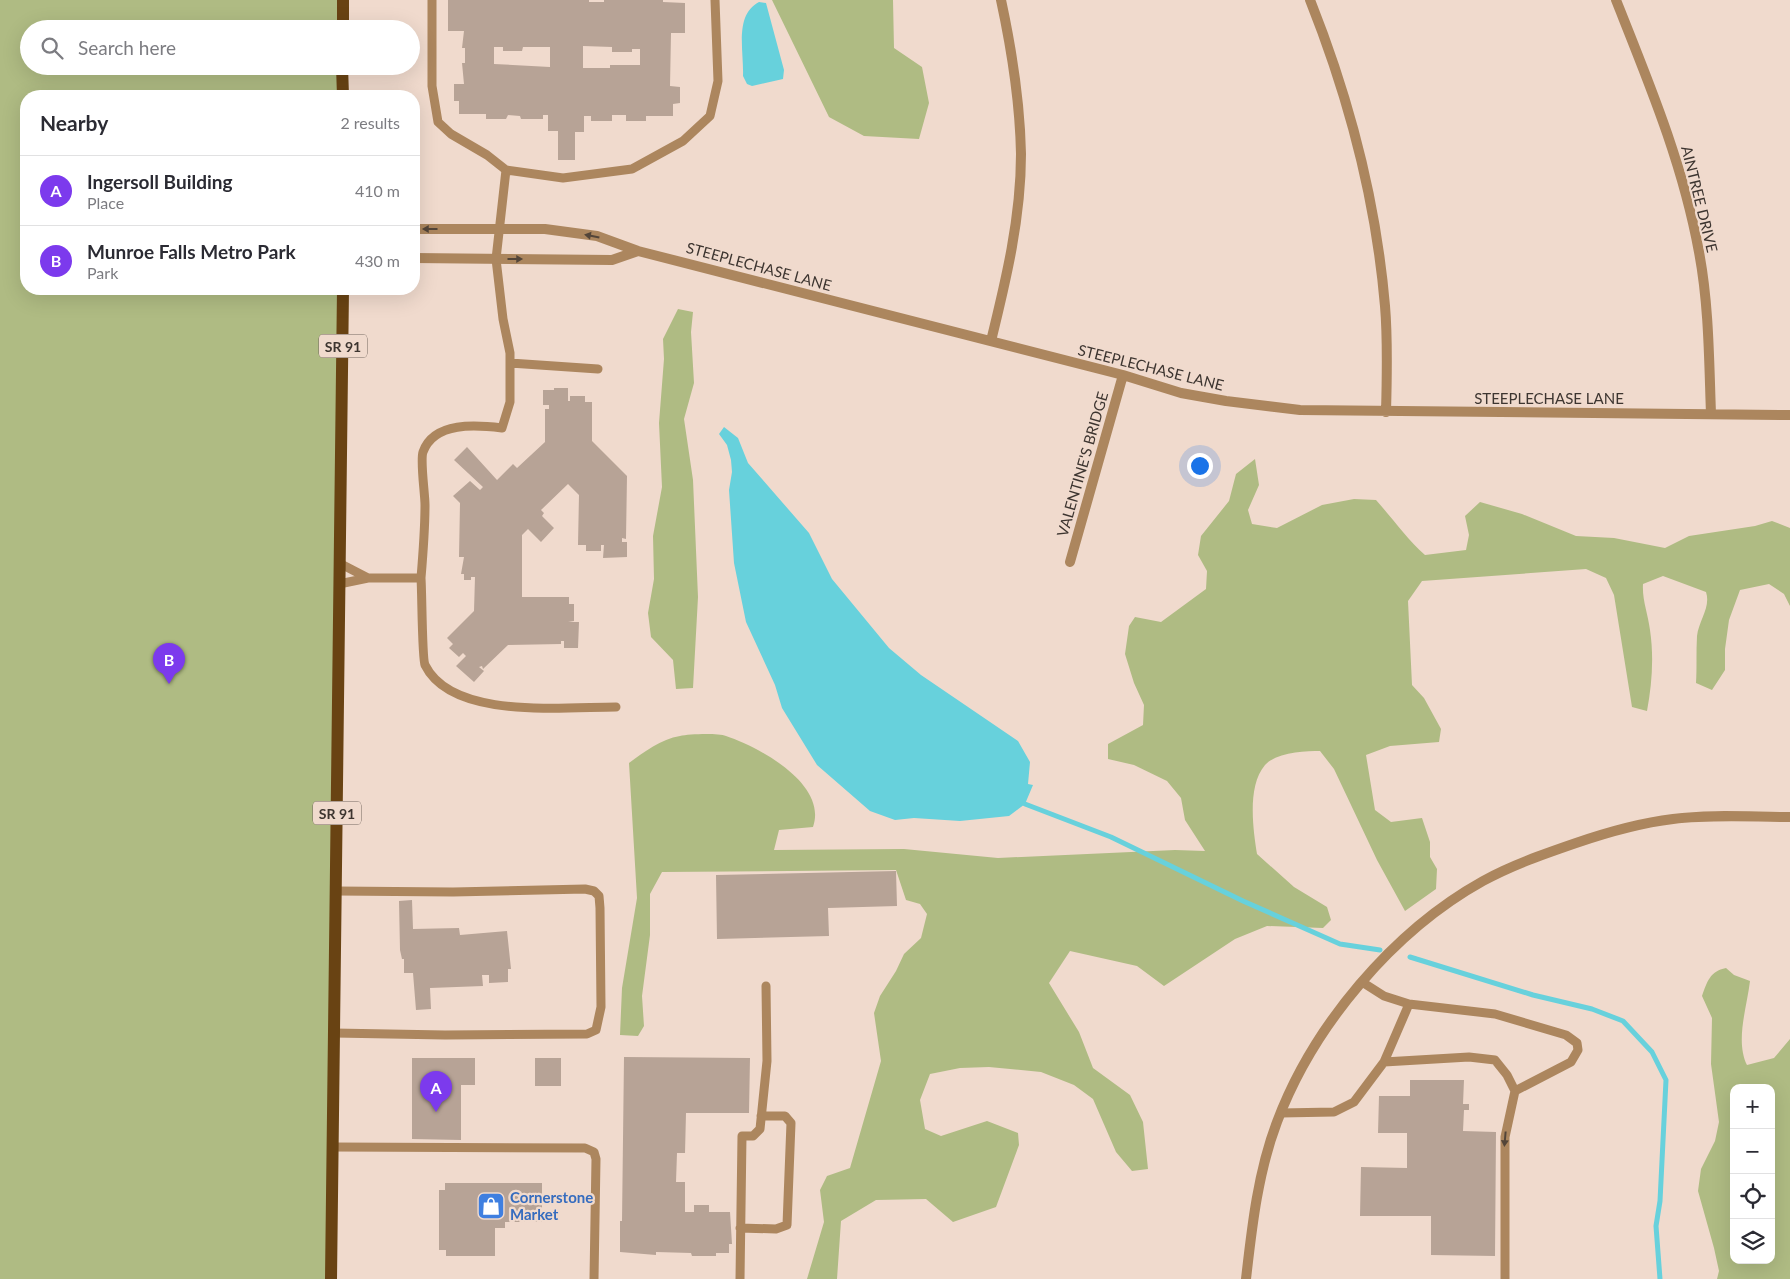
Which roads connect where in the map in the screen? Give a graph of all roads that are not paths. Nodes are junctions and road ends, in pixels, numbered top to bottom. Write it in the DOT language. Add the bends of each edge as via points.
graph roads {
  1 [pos="343,0"];
  2 [pos="432,0"];
  3 [pos="715,0"];
  4 [pos="1001,0"];
  5 [pos="1310,0"];
  6 [pos="1616,0"];
  7 [pos="342,20"];
  8 [pos="342,75"];
  9 [pos="343,90"];
  10 [pos="506,170"];
  11 [pos="420,229"];
  12 [pos="498,229"];
  13 [pos="638,251"];
  14 [pos="420,258"];
  15 [pos="496,259"];
  16 [pos="344,295"];
  17 [pos="991,341"];
  18 [pos="510,363"];
  19 [pos="598,369"];
  20 [pos="1123,375"];
  21 [pos="1386,412"];
  22 [pos="1710,414"];
  23 [pos="1790,414"];
  24 [pos="1070,562"];
  25 [pos="339,563"];
  26 [pos="368,578"];
  27 [pos="422,578"];
  28 [pos="339,584"];
  29 [pos="616,707"];
  30 [pos="1790,816"];
  31 [pos="337,890"];
  32 [pos="1362,982"];
  33 [pos="766,986"];
  34 [pos="1409,1004"];
  35 [pos="334,1033"];
  36 [pos="1384,1062"];
  37 [pos="1515,1091"];
  38 [pos="1280,1114"];
  39 [pos="762,1116"];
  40 [pos="332,1147"];
  41 [pos="740,1228"];
  42 [pos="331,1279"];
  43 [pos="594,1279"];
  44 [pos="740,1279"];
  45 [pos="1246,1279"];
  46 [pos="1505,1279"];
  1 -- 7 [label="main road"];
  2 -- 10 [label="lane" via="432,86 438,122"];
  3 -- 10 [label="lane" via="718,81 710,116 683,141 632,169 563,178"];
  4 -- 17 [label="street" via="1014,65 1021,154 1011,256"];
  5 -- 21 [label="street" via="1346,102 1378,242 1386,306"];
  6 -- 22 [label="street, AINTREE DRIVE" via="1666,127 1689,202 1704,287"];
  8 -- 9 [label="main road"];
  10 -- 12 [label="lane"];
  12 -- 11 [label="street, STEEPLECHASE LANE, one-way"];
  13 -- 12 [label="street, STEEPLECHASE LANE, one-way" via="596,236 545,229"];
  12 -- 15 [label="lane"];
  15 -- 13 [label="street, one-way" via="612,260"];
  13 -- 17 [label="street, STEEPLECHASE LANE"];
  14 -- 15 [label="street"];
  15 -- 18 [label="lane"];
  16 -- 25 [label="main road, SR 91"];
  17 -- 20 [label="street, STEEPLECHASE LANE"];
  18 -- 19 [label="lane"];
  18 -- 27 [label="lane" via="510,402 502,428 476,425 452,428 433,437 423,452"];
  20 -- 21 [label="street, STEEPLECHASE LANE" via="1181,393 1226,401 1300,410"];
  20 -- 24 [label="street, VALENTINE'S BRIDGE"];
  21 -- 22 [label="street, STEEPLECHASE LANE"];
  22 -- 23 [label="street, STEEPLECHASE LANE"];
  25 -- 26 [label="lane"];
  25 -- 28 [label="main road, SR 91"];
  26 -- 27 [label="lane"];
  26 -- 28 [label="lane"];
  27 -- 29 [label="lane" via="424,665 446,690 476,702 513,706"];
  28 -- 31 [label="main road, SR 91"];
  30 -- 32 [label="street" via="1675,818 1632,826 1546,853 1483,881 1447,904"];
  31 -- 35 [label="main road, SR 91"];
  31 -- 35 [label="lane" via="594,892 599,896 600,908 601,1007 596,1030 587,1034"];
  32 -- 34 [label="lane" via="1384,996"];
  32 -- 38 [label="street" via="1310,1053"];
  33 -- 39 [label="lane" via="767,1062"];
  34 -- 36 [label="lane"];
  34 -- 37 [label="lane" via="1494,1014 1566,1035 1577,1043 1578,1050 1571,1062"];
  35 -- 40 [label="main road, SR 91"];
  36 -- 37 [label="lane" via="1469,1057 1495,1060"];
  36 -- 38 [label="lane" via="1354,1102 1334,1112"];
  37 -- 46 [label="lane, one-way" via="1505,1137"];
  38 -- 45 [label="street" via="1258,1187"];
  39 -- 41 [label="lane" via="760,1129 753,1136 742,1136"];
  39 -- 41 [label="lane" via="785,1116 791,1123 787,1225 776,1229"];
  40 -- 42 [label="main road, SR 91"];
  40 -- 43 [label="lane" via="585,1148 594,1152"];
  41 -- 44 [label="lane"];
}
